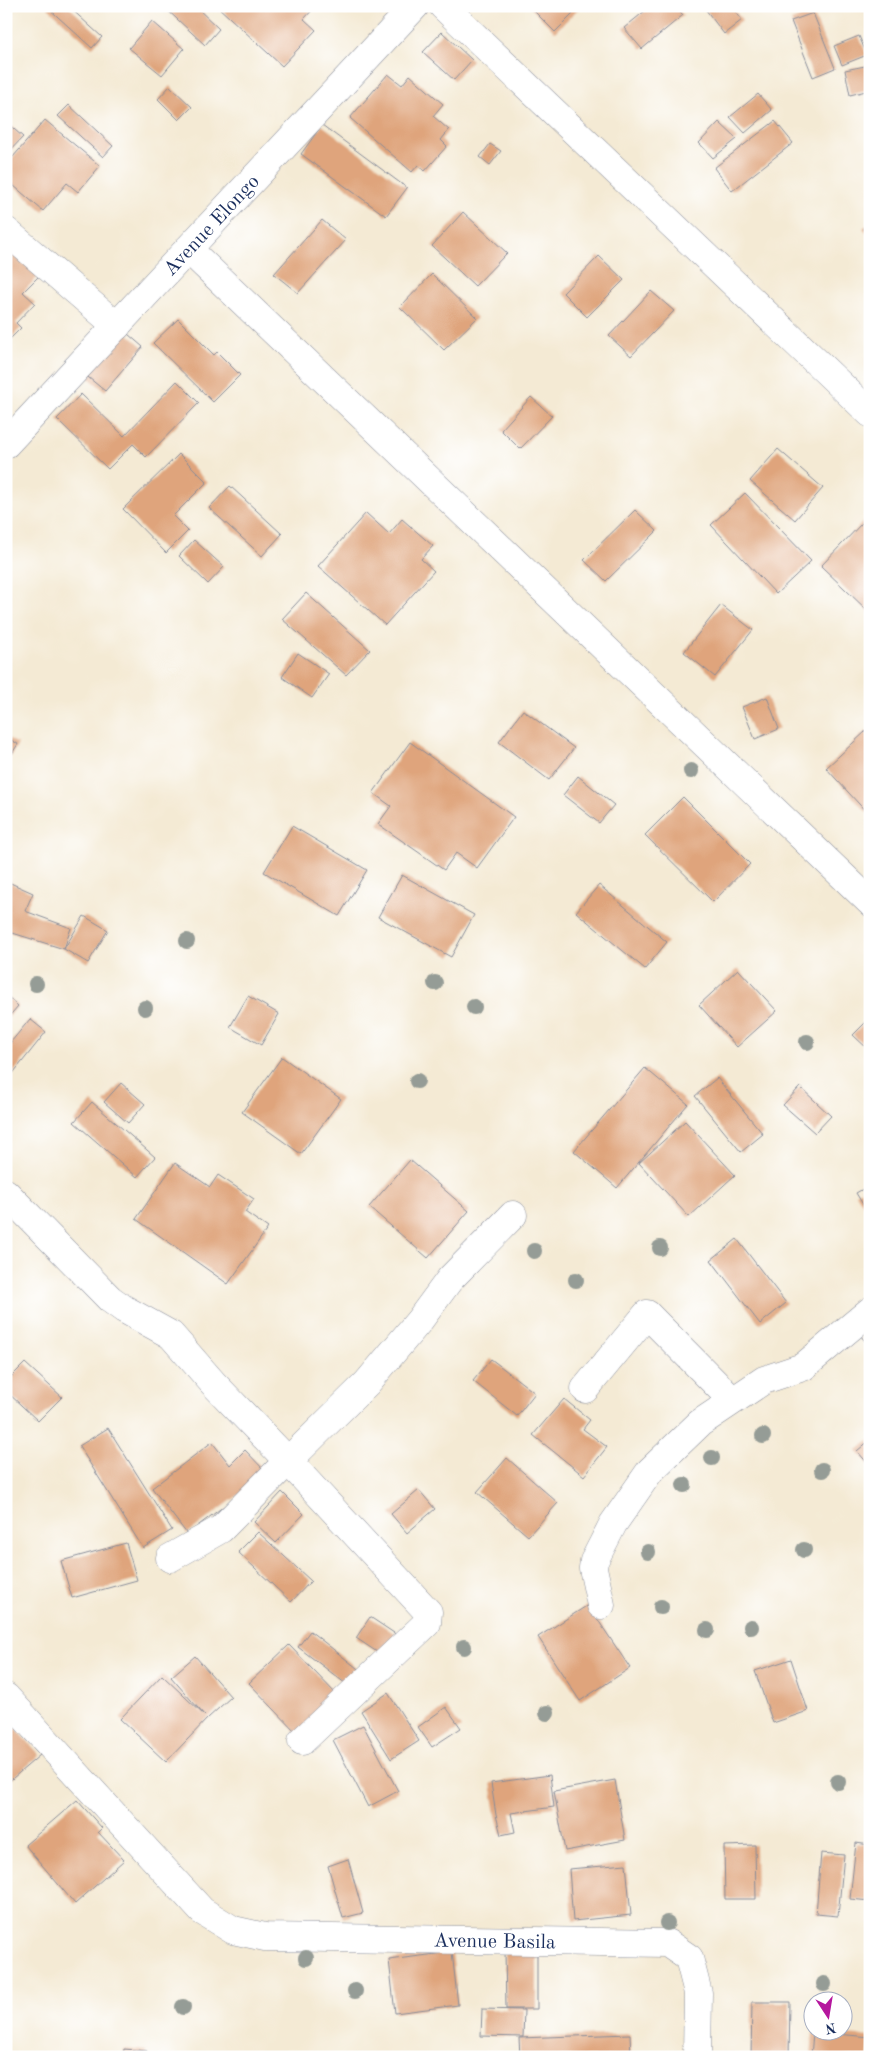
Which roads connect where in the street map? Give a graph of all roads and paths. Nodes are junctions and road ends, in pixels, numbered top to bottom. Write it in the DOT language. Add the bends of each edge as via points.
graph roads {
  1 [pos="415,6"];
  2 [pos="443,6"];
  3 [pos="6,231"];
  4 [pos="188,249"];
  5 [pos="117,326"];
  6 [pos="870,413"];
  7 [pos="6,444"];
  8 [pos="870,902"];
  9 [pos="6,1193"];
  10 [pos="513,1215"];
  11 [pos="870,1311"];
  12 [pos="585,1389"];
  13 [pos="732,1400"];
  14 [pos="288,1461"];
  15 [pos="170,1558"];
  16 [pos="601,1606"];
  17 [pos="6,1697"];
  18 [pos="302,1741"];
  19 [pos="697,2057"];
  1 -- 4 [label="street, Avenue Elongo"];
  2 -- 6 [label="street"];
  3 -- 5 [label="street"];
  4 -- 5 [label="street, Avenue Elongo"];
  4 -- 8 [label="street"];
  5 -- 7 [label="street, Avenue Elongo"];
  9 -- 14 [label="street" via="110,1299 171,1335"];
  10 -- 14 [label="street" via="450,1278 420,1322 366,1383"];
  11 -- 13 [label="street" via="802,1367 764,1380"];
  12 -- 13 [label="street" via="647,1314"];
  13 -- 16 [label="street" via="700,1423 650,1471 613,1524 592,1568"];
  14 -- 15 [label="street" via="221,1529"];
  14 -- 18 [label="street" via="428,1612 429,1618"];
  17 -- 19 [label="street, Avenue Basila" via="202,1911 233,1930 264,1937 667,1943 690,1958 698,1993"];
}
